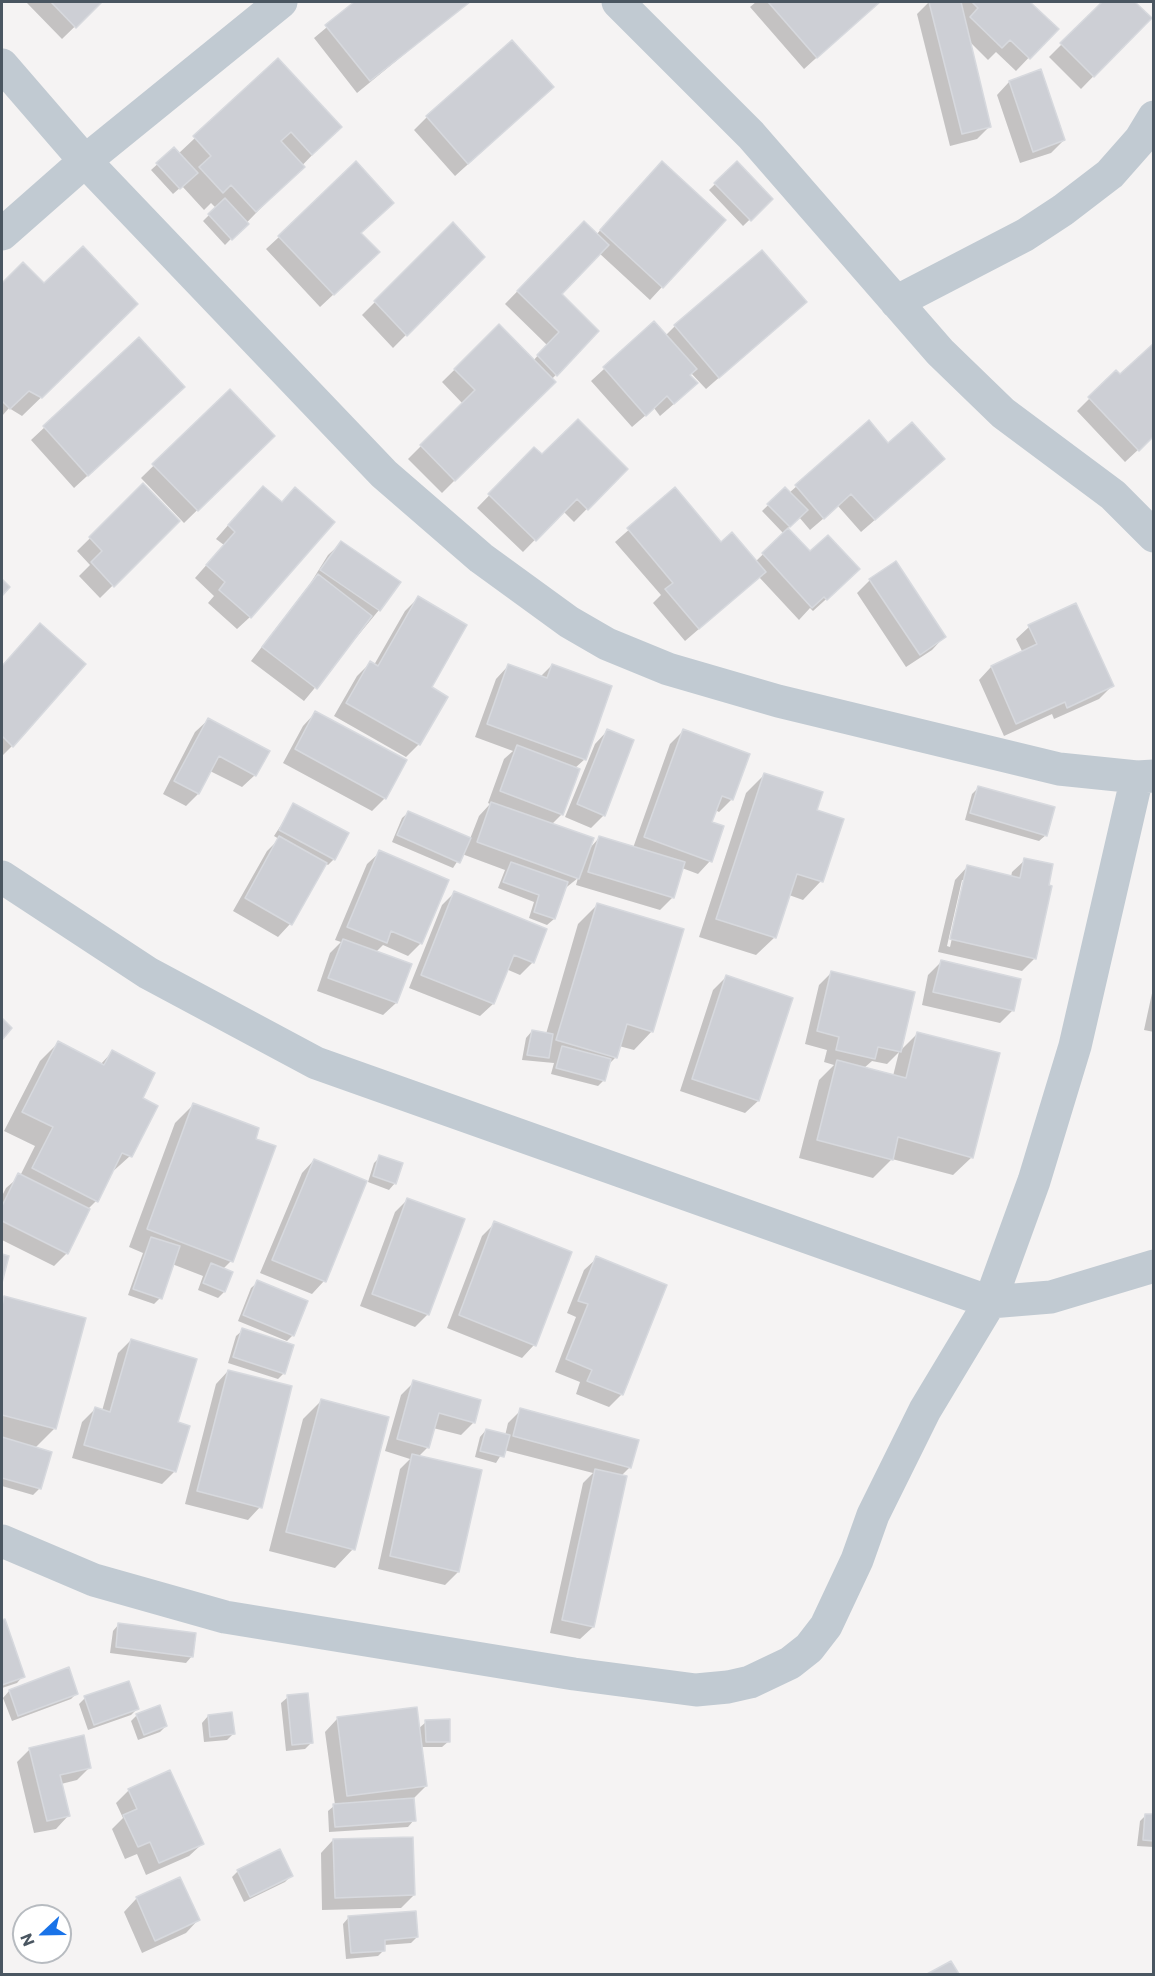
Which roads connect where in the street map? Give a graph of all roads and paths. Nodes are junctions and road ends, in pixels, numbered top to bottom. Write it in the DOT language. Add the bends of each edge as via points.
graph roads {
  1 [pos="281,2"];
  2 [pos="618,2"];
  3 [pos="2,64"];
  4 [pos="1154,117"];
  5 [pos="85,161"];
  6 [pos="2,234"];
  7 [pos="896,302"];
  8 [pos="1154,536"];
  9 [pos="1145,777"];
  10 [pos="2,878"];
  11 [pos="1154,1266"];
  12 [pos="990,1302"];
  13 [pos="2,1541"];
  1 -- 5 [label="street"];
  2 -- 7 [label="street" via="751,135"];
  3 -- 5 [label="street"];
  4 -- 7 [label="street" via="1110,174 1064,210 1025,235"];
  5 -- 6 [label="street"];
  5 -- 9 [label="street" via="384,474 481,558 569,622 607,644 668,669 778,701 1059,769"];
  7 -- 8 [label="street" via="1003,413 1113,495"];
  9 -- 12 [label="street" via="1075,1046 1034,1181"];
  10 -- 12 [label="street" via="148,973 316,1063"];
  11 -- 12 [label="street" via="1051,1296"];
  12 -- 13 [label="street" via="925,1410 873,1515 826,1626 809,1648 790,1663 772,1674 728,1687 696,1690 647,1685 225,1617 94,1580"];
}
